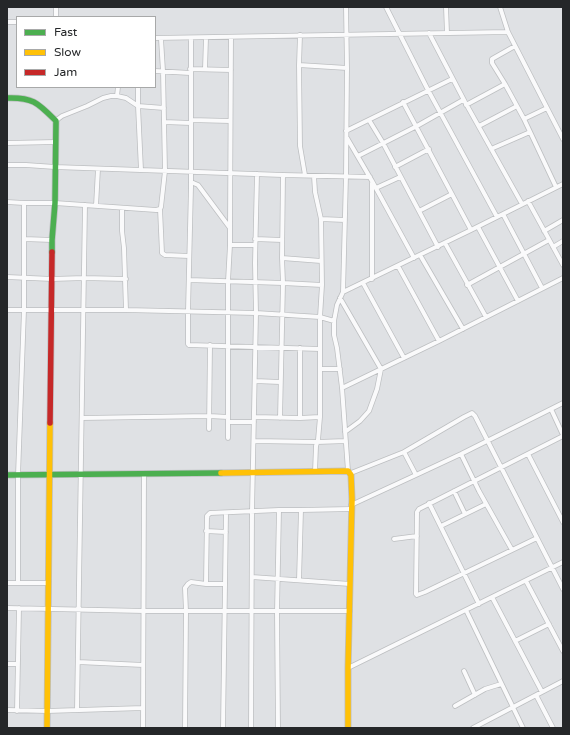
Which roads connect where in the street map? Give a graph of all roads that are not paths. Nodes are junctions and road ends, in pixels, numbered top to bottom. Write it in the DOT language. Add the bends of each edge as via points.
graph roads {
  1 [pos="346,7"];
  2 [pos="386,7"];
  3 [pos="446,7"];
  4 [pos="500,7"];
  5 [pos="508,32"];
  6 [pos="429,33"];
  7 [pos="447,33"];
  8 [pos="346,34"];
  9 [pos="399,34"];
  10 [pos="300,35"];
  11 [pos="231,37"];
  12 [pos="156,38"];
  13 [pos="191,38"];
  14 [pos="206,38"];
  15 [pos="161,39"];
  16 [pos="515,46"];
  17 [pos="299,65"];
  18 [pos="347,68"];
  19 [pos="205,69"];
  20 [pos="231,70"];
  21 [pos="156,71"];
  22 [pos="163,71"];
  23 [pos="190,71"];
  24 [pos="452,79"];
  25 [pos="505,84"];
  26 [pos="118,88"];
  27 [pos="138,88"];
  28 [pos="428,90"];
  29 [pos="117,96"];
  30 [pos="7,98"];
  31 [pos="464,100"];
  32 [pos="403,102"];
  33 [pos="466,105"];
  34 [pos="138,106"];
  35 [pos="517,106"];
  36 [pos="164,108"];
  37 [pos="547,108"];
  38 [pos="441,113"];
  39 [pos="524,119"];
  40 [pos="369,120"];
  41 [pos="56,121"];
  42 [pos="230,121"];
  43 [pos="164,122"];
  44 [pos="191,122"];
  45 [pos="417,126"];
  46 [pos="479,126"];
  47 [pos="346,131"];
  48 [pos="530,132"];
  49 [pos="346,137"];
  50 [pos="563,139"];
  51 [pos="56,142"];
  52 [pos="7,143"];
  53 [pos="383,143"];
  54 [pos="429,149"];
  55 [pos="491,149"];
  56 [pos="358,156"];
  57 [pos="7,166"];
  58 [pos="395,166"];
  59 [pos="56,167"];
  60 [pos="98,169"];
  61 [pos="141,170"];
  62 [pos="165,171"];
  63 [pos="191,172"];
  64 [pos="230,173"];
  65 [pos="257,174"];
  66 [pos="283,175"];
  67 [pos="305,175"];
  68 [pos="314,176"];
  69 [pos="346,176"];
  70 [pos="400,177"];
  71 [pos="371,179"];
  72 [pos="191,182"];
  73 [pos="560,185"];
  74 [pos="376,188"];
  75 [pos="563,190"];
  76 [pos="452,194"];
  77 [pos="528,201"];
  78 [pos="7,202"];
  79 [pos="24,203"];
  80 [pos="54,204"];
  81 [pos="522,204"];
  82 [pos="85,205"];
  83 [pos="96,206"];
  84 [pos="122,208"];
  85 [pos="160,209"];
  86 [pos="419,211"];
  87 [pos="503,214"];
  88 [pos="497,217"];
  89 [pos="321,220"];
  90 [pos="345,220"];
  91 [pos="563,220"];
  92 [pos="478,227"];
  93 [pos="230,228"];
  94 [pos="471,230"];
  95 [pos="544,231"];
  96 [pos="24,239"];
  97 [pos="255,239"];
  98 [pos="52,240"];
  99 [pos="282,240"];
  100 [pos="549,240"];
  101 [pos="563,241"];
  102 [pos="445,243"];
  103 [pos="230,245"];
  104 [pos="255,245"];
  105 [pos="438,247"];
  106 [pos="553,247"];
  107 [pos="524,253"];
  108 [pos="420,255"];
  109 [pos="189,256"];
  110 [pos="282,258"];
  111 [pos="414,258"];
  112 [pos="321,261"];
  113 [pos="563,265"];
  114 [pos="398,266"];
  115 [pos="499,266"];
  116 [pos="7,277"];
  117 [pos="24,277"];
  118 [pos="84,278"];
  119 [pos="563,278"];
  120 [pos="52,279"];
  121 [pos="126,279"];
  122 [pos="372,279"];
  123 [pos="189,280"];
  124 [pos="228,281"];
  125 [pos="254,282"];
  126 [pos="283,283"];
  127 [pos="363,283"];
  128 [pos="322,285"];
  129 [pos="467,285"];
  130 [pos="542,288"];
  131 [pos="343,292"];
  132 [pos="340,298"];
  133 [pos="518,301"];
  134 [pos="7,310"];
  135 [pos="24,310"];
  136 [pos="52,310"];
  137 [pos="83,310"];
  138 [pos="126,310"];
  139 [pos="188,312"];
  140 [pos="229,312"];
  141 [pos="256,313"];
  142 [pos="283,314"];
  143 [pos="320,316"];
  144 [pos="486,317"];
  145 [pos="334,321"];
  146 [pos="462,329"];
  147 [pos="439,341"];
  148 [pos="210,345"];
  149 [pos="229,346"];
  150 [pos="255,347"];
  151 [pos="282,348"];
  152 [pos="300,348"];
  153 [pos="320,349"];
  154 [pos="404,358"];
  155 [pos="320,369"];
  156 [pos="340,369"];
  157 [pos="381,370"];
  158 [pos="255,381"];
  159 [pos="280,382"];
  160 [pos="342,388"];
  161 [pos="563,402"];
  162 [pos="551,409"];
  163 [pos="209,416"];
  164 [pos="320,417"];
  165 [pos="82,418"];
  166 [pos="280,418"];
  167 [pos="300,418"];
  168 [pos="228,419"];
  169 [pos="254,420"];
  170 [pos="209,429"];
  171 [pos="345,432"];
  172 [pos="563,436"];
  173 [pos="228,438"];
  174 [pos="254,441"];
  175 [pos="346,441"];
  176 [pos="488,441"];
  177 [pos="317,442"];
  178 [pos="404,452"];
  179 [pos="461,454"];
  180 [pos="528,454"];
  181 [pos="501,467"];
  182 [pos="253,472"];
  183 [pos="315,472"];
  184 [pos="349,472"];
  185 [pos="81,474"];
  186 [pos="144,474"];
  187 [pos="7,475"];
  188 [pos="18,475"];
  189 [pos="49,475"];
  190 [pos="416,475"];
  191 [pos="474,481"];
  192 [pos="454,491"];
  193 [pos="429,503"];
  194 [pos="486,504"];
  195 [pos="351,507"];
  196 [pos="279,510"];
  197 [pos="301,510"];
  198 [pos="252,511"];
  199 [pos="226,513"];
  200 [pos="465,514"];
  201 [pos="563,522"];
  202 [pos="441,526"];
  203 [pos="206,531"];
  204 [pos="226,532"];
  205 [pos="417,536"];
  206 [pos="537,538"];
  207 [pos="394,539"];
  208 [pos="512,550"];
  209 [pos="563,562"];
  210 [pos="552,568"];
  211 [pos="464,574"];
  212 [pos="252,577"];
  213 [pos="278,579"];
  214 [pos="299,580"];
  215 [pos="526,581"];
  216 [pos="7,583"];
  217 [pos="18,583"];
  218 [pos="48,583"];
  219 [pos="206,584"];
  220 [pos="224,584"];
  221 [pos="350,584"];
  222 [pos="563,589"];
  223 [pos="492,597"];
  224 [pos="479,604"];
  225 [pos="7,608"];
  226 [pos="19,608"];
  227 [pos="48,609"];
  228 [pos="79,609"];
  229 [pos="466,610"];
  230 [pos="144,611"];
  231 [pos="186,611"];
  232 [pos="225,611"];
  233 [pos="252,611"];
  234 [pos="350,611"];
  235 [pos="277,612"];
  236 [pos="549,624"];
  237 [pos="515,641"];
  238 [pos="563,651"];
  239 [pos="78,662"];
  240 [pos="7,664"];
  241 [pos="18,664"];
  242 [pos="144,665"];
  243 [pos="348,668"];
  244 [pos="464,671"];
  245 [pos="563,681"];
  246 [pos="501,684"];
  247 [pos="542,692"];
  248 [pos="475,695"];
  249 [pos="536,695"];
  250 [pos="455,706"];
  251 [pos="512,707"];
  252 [pos="143,708"];
  253 [pos="7,710"];
  254 [pos="17,710"];
  255 [pos="78,710"];
  256 [pos="47,711"];
  257 [pos="47,728"];
  258 [pos="143,728"];
  259 [pos="185,728"];
  260 [pos="222,728"];
  261 [pos="251,728"];
  262 [pos="278,728"];
  263 [pos="348,728"];
  264 [pos="474,728"];
  265 [pos="523,728"];
  266 [pos="553,728"];
  1 -- 8 [label="street"];
  2 -- 9 [label="street"];
  3 -- 7 [label="street"];
  4 -- 5 [label="street"];
  5 -- 7 [label="street"];
  5 -- 16 [label="street"];
  6 -- 7 [label="street"];
  6 -- 9 [label="street"];
  6 -- 24 [label="street"];
  8 -- 9 [label="street"];
  8 -- 10 [label="street"];
  8 -- 18 [label="street"];
  9 -- 28 [label="street"];
  10 -- 11 [label="street"];
  10 -- 17 [label="street"];
  11 -- 14 [label="street"];
  11 -- 20 [label="street"];
  12 -- 15 [label="street"];
  13 -- 14 [label="street"];
  13 -- 15 [label="street"];
  13 -- 23 [label="street"];
  14 -- 19 [label="street"];
  15 -- 22 [label="street"];
  16 -- 25 [label="street" via="492,59"];
  16 -- 37 [label="street"];
  17 -- 18 [label="street"];
  17 -- 67 [label="street" via="300,151"];
  18 -- 47 [label="street"];
  19 -- 20 [label="street"];
  19 -- 23 [label="street"];
  20 -- 42 [label="street"];
  21 -- 22 [label="street"];
  22 -- 23 [label="street"];
  22 -- 36 [label="street"];
  23 -- 44 [label="street"];
  24 -- 28 [label="street"];
  24 -- 31 [label="street"];
  25 -- 33 [label="street"];
  25 -- 35 [label="street"];
  26 -- 29 [label="street"];
  27 -- 34 [label="street"];
  28 -- 32 [label="street"];
  28 -- 38 [label="street"];
  29 -- 34 [label="street" via="126,98"];
  29 -- 41 [label="street" via="103,98"];
  30 -- 41 [label="street" via="25,98 35,102"];
  31 -- 33 [label="street"];
  31 -- 38 [label="street"];
  32 -- 40 [label="street"];
  32 -- 45 [label="street"];
  33 -- 46 [label="street"];
  34 -- 36 [label="street"];
  34 -- 61 [label="street"];
  35 -- 39 [label="street"];
  35 -- 46 [label="street"];
  36 -- 43 [label="street"];
  37 -- 39 [label="street"];
  37 -- 50 [label="street"];
  38 -- 45 [label="street"];
  38 -- 88 [label="street"];
  39 -- 48 [label="street"];
  40 -- 47 [label="street"];
  40 -- 53 [label="street"];
  41 -- 51 [label="street"];
  42 -- 44 [label="street"];
  42 -- 64 [label="street"];
  43 -- 44 [label="street"];
  43 -- 62 [label="street"];
  44 -- 63 [label="street"];
  45 -- 53 [label="street"];
  45 -- 54 [label="street"];
  46 -- 55 [label="street"];
  47 -- 49 [label="street"];
  48 -- 55 [label="street"];
  48 -- 73 [label="street"];
  49 -- 56 [label="street"];
  49 -- 69 [label="street"];
  51 -- 52 [label="street"];
  51 -- 59 [label="street"];
  53 -- 56 [label="street"];
  53 -- 58 [label="street"];
  54 -- 58 [label="street"];
  54 -- 76 [label="street"];
  55 -- 81 [label="street"];
  56 -- 71 [label="street"];
  57 -- 59 [label="street"];
  58 -- 70 [label="street"];
  59 -- 60 [label="street"];
  59 -- 80 [label="street"];
  60 -- 61 [label="street"];
  60 -- 83 [label="street"];
  61 -- 62 [label="street"];
  62 -- 63 [label="street"];
  62 -- 85 [label="street"];
  63 -- 64 [label="street"];
  63 -- 72 [label="street"];
  64 -- 65 [label="street"];
  64 -- 93 [label="street"];
  65 -- 66 [label="street"];
  65 -- 97 [label="street"];
  66 -- 67 [label="street"];
  66 -- 99 [label="street"];
  67 -- 68 [label="street"];
  68 -- 69 [label="street"];
  68 -- 89 [label="street"];
  69 -- 71 [label="street"];
  69 -- 90 [label="street"];
  70 -- 74 [label="street"];
  70 -- 86 [label="street"];
  71 -- 74 [label="street"];
  71 -- 122 [label="street"];
  72 -- 93 [label="street" via="198,185"];
  72 -- 109 [label="street"];
  73 -- 75 [label="street"];
  73 -- 77 [label="street"];
  74 -- 111 [label="street"];
  76 -- 86 [label="street"];
  76 -- 94 [label="street"];
  77 -- 81 [label="street"];
  77 -- 95 [label="street"];
  78 -- 79 [label="street"];
  79 -- 80 [label="street"];
  79 -- 96 [label="street"];
  80 -- 82 [label="street"];
  80 -- 98 [label="street"];
  81 -- 87 [label="street"];
  82 -- 83 [label="street"];
  82 -- 118 [label="street"];
  83 -- 84 [label="street"];
  84 -- 85 [label="street"];
  84 -- 121 [label="street"];
  85 -- 109 [label="street" via="162,253"];
  86 -- 105 [label="street"];
  87 -- 88 [label="street"];
  87 -- 107 [label="street"];
  88 -- 92 [label="street"];
  89 -- 90 [label="street"];
  89 -- 112 [label="street"];
  90 -- 131 [label="street"];
  91 -- 95 [label="street"];
  92 -- 94 [label="street"];
  92 -- 115 [label="street"];
  93 -- 103 [label="street"];
  94 -- 102 [label="street"];
  95 -- 100 [label="street"];
  96 -- 98 [label="street"];
  96 -- 117 [label="street"];
  97 -- 99 [label="street"];
  97 -- 104 [label="street"];
  98 -- 120 [label="street"];
  99 -- 110 [label="street"];
  100 -- 106 [label="street"];
  100 -- 107 [label="street"];
  101 -- 106 [label="street"];
  102 -- 105 [label="street"];
  102 -- 129 [label="street"];
  103 -- 104 [label="street"];
  103 -- 124 [label="street"];
  104 -- 125 [label="street"];
  105 -- 108 [label="street"];
  106 -- 113 [label="street"];
  107 -- 115 [label="street"];
  107 -- 130 [label="street"];
  108 -- 111 [label="street"];
  108 -- 146 [label="street"];
  109 -- 123 [label="street"];
  110 -- 112 [label="street"];
  110 -- 126 [label="street"];
  111 -- 114 [label="street"];
  112 -- 128 [label="street"];
  114 -- 122 [label="street"];
  114 -- 147 [label="street"];
  115 -- 129 [label="street"];
  115 -- 133 [label="street"];
  116 -- 117 [label="street"];
  117 -- 120 [label="street"];
  117 -- 135 [label="street"];
  118 -- 120 [label="street"];
  118 -- 121 [label="street"];
  118 -- 137 [label="street"];
  119 -- 130 [label="street"];
  120 -- 136 [label="street"];
  121 -- 138 [label="street"];
  122 -- 127 [label="street"];
  123 -- 124 [label="street"];
  123 -- 139 [label="street"];
  124 -- 125 [label="street"];
  124 -- 140 [label="street"];
  125 -- 126 [label="street"];
  125 -- 141 [label="street"];
  126 -- 128 [label="street"];
  126 -- 142 [label="street"];
  127 -- 131 [label="street"];
  127 -- 154 [label="street"];
  128 -- 143 [label="street"];
  129 -- 144 [label="street"];
  130 -- 133 [label="street"];
  131 -- 132 [label="street"];
  132 -- 145 [label="street"];
  132 -- 157 [label="street"];
  133 -- 144 [label="street"];
  134 -- 135 [label="street"];
  135 -- 136 [label="street"];
  135 -- 188 [label="street"];
  136 -- 137 [label="street"];
  136 -- 189 [label="street"];
  137 -- 138 [label="street"];
  137 -- 165 [label="street"];
  138 -- 139 [label="street"];
  139 -- 140 [label="street"];
  139 -- 148 [label="street" via="188,344"];
  140 -- 141 [label="street"];
  140 -- 149 [label="street"];
  141 -- 142 [label="street"];
  141 -- 150 [label="street"];
  142 -- 143 [label="street"];
  142 -- 151 [label="street"];
  143 -- 145 [label="street"];
  143 -- 153 [label="street"];
  144 -- 146 [label="street"];
  145 -- 156 [label="street"];
  146 -- 147 [label="street"];
  147 -- 154 [label="street"];
  148 -- 149 [label="street"];
  148 -- 163 [label="street"];
  149 -- 150 [label="street"];
  149 -- 168 [label="street"];
  150 -- 151 [label="street"];
  150 -- 158 [label="street"];
  151 -- 152 [label="street"];
  151 -- 159 [label="street"];
  152 -- 153 [label="street"];
  152 -- 167 [label="street"];
  153 -- 155 [label="street"];
  154 -- 157 [label="street"];
  155 -- 156 [label="street"];
  155 -- 164 [label="street"];
  156 -- 160 [label="street"];
  157 -- 160 [label="street"];
  157 -- 171 [label="street" via="369,411"];
  158 -- 159 [label="street"];
  158 -- 169 [label="street"];
  159 -- 166 [label="street"];
  160 -- 171 [label="street"];
  161 -- 162 [label="street"];
  162 -- 172 [label="street"];
  162 -- 176 [label="street"];
  163 -- 165 [label="street"];
  163 -- 168 [label="street"];
  163 -- 170 [label="street"];
  164 -- 167 [label="street"];
  164 -- 177 [label="street"];
  165 -- 185 [label="street"];
  166 -- 167 [label="street"];
  166 -- 169 [label="street"];
  168 -- 169 [label="street"];
  168 -- 173 [label="street"];
  169 -- 174 [label="street"];
  171 -- 175 [label="street"];
  172 -- 180 [label="street"];
  174 -- 177 [label="street"];
  174 -- 182 [label="street"];
  175 -- 177 [label="street"];
  175 -- 184 [label="street"];
  176 -- 178 [label="street" via="472,413"];
  176 -- 179 [label="street"];
  176 -- 181 [label="street"];
  177 -- 183 [label="street"];
  178 -- 184 [label="street"];
  178 -- 190 [label="street"];
  179 -- 190 [label="street"];
  179 -- 191 [label="street"];
  180 -- 181 [label="street"];
  180 -- 201 [label="street"];
  181 -- 191 [label="street"];
  181 -- 206 [label="street"];
  182 -- 183 [label="street"];
  182 -- 186 [label="street"];
  182 -- 198 [label="street"];
  183 -- 184 [label="street"];
  184 -- 195 [label="street"];
  185 -- 186 [label="street"];
  185 -- 189 [label="street"];
  185 -- 228 [label="street"];
  186 -- 230 [label="street"];
  187 -- 188 [label="street"];
  188 -- 189 [label="street"];
  188 -- 217 [label="street"];
  189 -- 218 [label="street"];
  190 -- 195 [label="street"];
  191 -- 192 [label="street"];
  191 -- 194 [label="street"];
  192 -- 193 [label="street"];
  192 -- 200 [label="street"];
  193 -- 202 [label="street"];
  193 -- 205 [label="street" via="417,511"];
  194 -- 200 [label="street"];
  194 -- 208 [label="street"];
  195 -- 197 [label="street"];
  195 -- 221 [label="street"];
  196 -- 197 [label="street"];
  196 -- 198 [label="street"];
  196 -- 213 [label="street"];
  197 -- 214 [label="street"];
  198 -- 199 [label="street"];
  198 -- 212 [label="street"];
  199 -- 203 [label="street" via="208,514"];
  199 -- 204 [label="street"];
  200 -- 202 [label="street"];
  202 -- 211 [label="street"];
  203 -- 204 [label="street"];
  203 -- 219 [label="street"];
  204 -- 220 [label="street"];
  205 -- 207 [label="street"];
  205 -- 211 [label="street" via="417,595"];
  206 -- 208 [label="street"];
  206 -- 210 [label="street"];
  208 -- 211 [label="street"];
  209 -- 210 [label="street"];
  210 -- 215 [label="street"];
  210 -- 222 [label="street"];
  211 -- 224 [label="street"];
  212 -- 213 [label="street"];
  212 -- 233 [label="street"];
  213 -- 214 [label="street"];
  213 -- 235 [label="street"];
  214 -- 221 [label="street"];
  215 -- 223 [label="street"];
  215 -- 236 [label="street"];
  216 -- 217 [label="street"];
  217 -- 218 [label="street"];
  218 -- 227 [label="street"];
  219 -- 220 [label="street"];
  219 -- 231 [label="street" via="191,582 186,585"];
  220 -- 232 [label="street"];
  221 -- 234 [label="street"];
  223 -- 224 [label="street"];
  223 -- 237 [label="street"];
  224 -- 229 [label="street"];
  225 -- 226 [label="street"];
  226 -- 227 [label="street"];
  226 -- 241 [label="street"];
  227 -- 228 [label="street"];
  227 -- 256 [label="street"];
  228 -- 230 [label="street"];
  228 -- 239 [label="street"];
  229 -- 243 [label="street"];
  229 -- 246 [label="street"];
  230 -- 231 [label="street"];
  230 -- 242 [label="street"];
  231 -- 232 [label="street"];
  231 -- 259 [label="street"];
  232 -- 233 [label="street"];
  232 -- 260 [label="street"];
  233 -- 235 [label="street"];
  233 -- 261 [label="street"];
  234 -- 235 [label="street"];
  234 -- 243 [label="street"];
  235 -- 262 [label="street"];
  236 -- 237 [label="street"];
  236 -- 238 [label="street"];
  237 -- 247 [label="street"];
  239 -- 242 [label="street"];
  239 -- 255 [label="street"];
  240 -- 241 [label="street"];
  241 -- 254 [label="street"];
  242 -- 252 [label="street"];
  243 -- 263 [label="street"];
  244 -- 248 [label="street"];
  245 -- 247 [label="street"];
  246 -- 248 [label="street"];
  246 -- 251 [label="street"];
  247 -- 249 [label="street"];
  248 -- 250 [label="street"];
  249 -- 251 [label="street"];
  249 -- 266 [label="street"];
  251 -- 264 [label="street"];
  251 -- 265 [label="street"];
  252 -- 255 [label="street"];
  252 -- 258 [label="street"];
  253 -- 254 [label="street"];
  254 -- 256 [label="street"];
  255 -- 256 [label="street"];
  256 -- 257 [label="street"];
}
